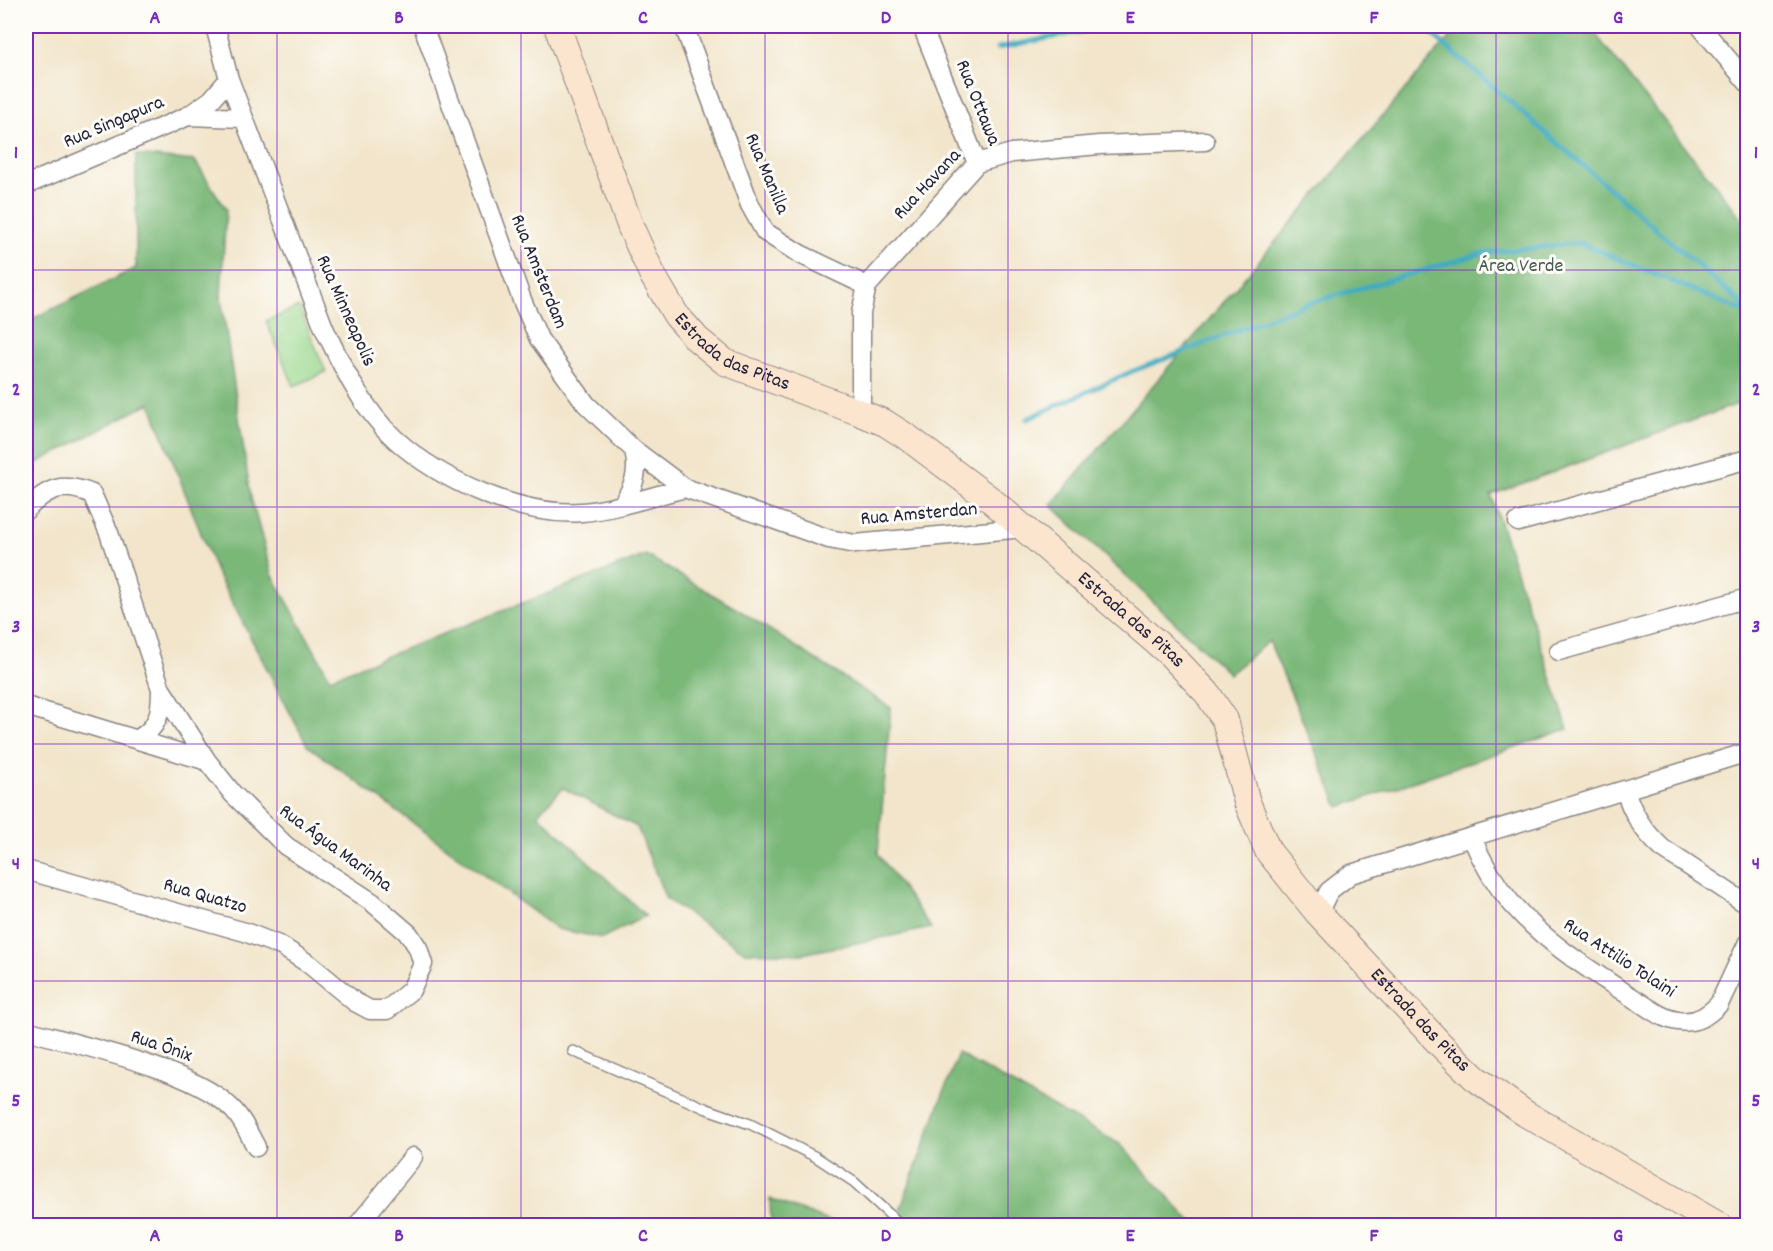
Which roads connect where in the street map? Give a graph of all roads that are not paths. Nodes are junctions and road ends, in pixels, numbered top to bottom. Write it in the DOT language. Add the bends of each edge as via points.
graph roads {
  1 [pos="215,26"];
  2 [pos="423,26"];
  3 [pos="557,26"];
  4 [pos="684,26"];
  5 [pos="922,26"];
  6 [pos="1700,26"];
  7 [pos="229,79"];
  8 [pos="1748,83"];
  9 [pos="188,116"];
  10 [pos="243,118"];
  11 [pos="1205,141"];
  12 [pos="977,163"];
  13 [pos="26,185"];
  14 [pos="867,286"];
  15 [pos="861,413"];
  16 [pos="634,450"];
  17 [pos="1748,459"];
  18 [pos="685,488"];
  19 [pos="623,503"];
  20 [pos="26,510"];
  21 [pos="1518,522"];
  22 [pos="1023,528"];
  23 [pos="1748,598"];
  24 [pos="1559,651"];
  25 [pos="161,689"];
  26 [pos="26,706"];
  27 [pos="138,739"];
  28 [pos="1748,752"];
  29 [pos="207,760"];
  30 [pos="1625,790"];
  31 [pos="1472,838"];
  32 [pos="26,870"];
  33 [pos="1748,905"];
  34 [pos="1318,913"];
  35 [pos="1748,942"];
  36 [pos="355,1002"];
  37 [pos="26,1030"];
  38 [pos="573,1051"];
  39 [pos="256,1147"];
  40 [pos="413,1157"];
  41 [pos="357,1226"];
  42 [pos="902,1226"];
  43 [pos="1720,1226"];
  1 -- 7 [label="street, Rua Minneapolis"];
  2 -- 16 [label="street, Rua Amsterdam" via="539,339 586,404"];
  3 -- 15 [label="main road, Estrada das Pitas" via="631,228 676,315 725,362"];
  4 -- 14 [label="street, Rua Manilla" via="750,205 765,232 800,254"];
  5 -- 12 [label="street, Rua Ottawa"];
  6 -- 8 [label="street"];
  7 -- 9 [label="street, Rua Singapura"];
  7 -- 10 [label="street, Rua Minneapolis"];
  9 -- 10 [label="street, Rua Singapura"];
  9 -- 13 [label="street, Rua Singapura"];
  10 -- 19 [label="street, Rua Minneapolis" via="328,338 368,407 395,439 461,482 527,509 583,512"];
  11 -- 12 [label="street, Rua Havana" via="1012,153"];
  12 -- 14 [label="street, Rua Havana"];
  14 -- 15 [label="street" via="861,314"];
  15 -- 22 [label="main road, Estrada das Pitas" via="885,423 939,459"];
  16 -- 18 [label="street, Rua Amsterdam"];
  16 -- 19 [label="street" via="638,469"];
  17 -- 21 [label="street"];
  18 -- 19 [label="street, Rua Minneapolis"];
  18 -- 22 [label="street, Rua Amsterdan" via="829,539 855,544"];
  20 -- 25 [label="street, Rua Água Marinha" via="54,488 72,486 92,494 109,533"];
  22 -- 34 [label="main road, Estrada das Pitas" via="1171,655 1208,693 1225,720 1255,826 1268,851"];
  23 -- 24 [label="street"];
  25 -- 27 [label="street" via="159,719"];
  25 -- 29 [label="street, Rua Água Marinha"];
  26 -- 27 [label="street"];
  27 -- 29 [label="street"];
  28 -- 30 [label="street"];
  29 -- 36 [label="street, Rua Água Marinha" via="233,794 286,846 372,902 409,934 418,948 423,964 411,990 387,1010 370,1010"];
  30 -- 31 [label="street"];
  30 -- 33 [label="street" via="1634,815 1652,839"];
  31 -- 34 [label="street" via="1351,874 1329,891"];
  31 -- 35 [label="street, Rua Attilio Tolaini" via="1497,885 1544,936 1563,953 1669,1019 1693,1021 1712,1012 1719,1005"];
  32 -- 36 [label="street, Rua Quatzo" via="245,932 281,946"];
  34 -- 43 [label="main road, Estrada das Pitas" via="1475,1078 1526,1114"];
  37 -- 39 [label="street, Rua Ônix" via="200,1085 228,1104 245,1124"];
  38 -- 42 [label="lane" via="750,1124 816,1158 854,1182"];
  40 -- 41 [label="street"];
}
